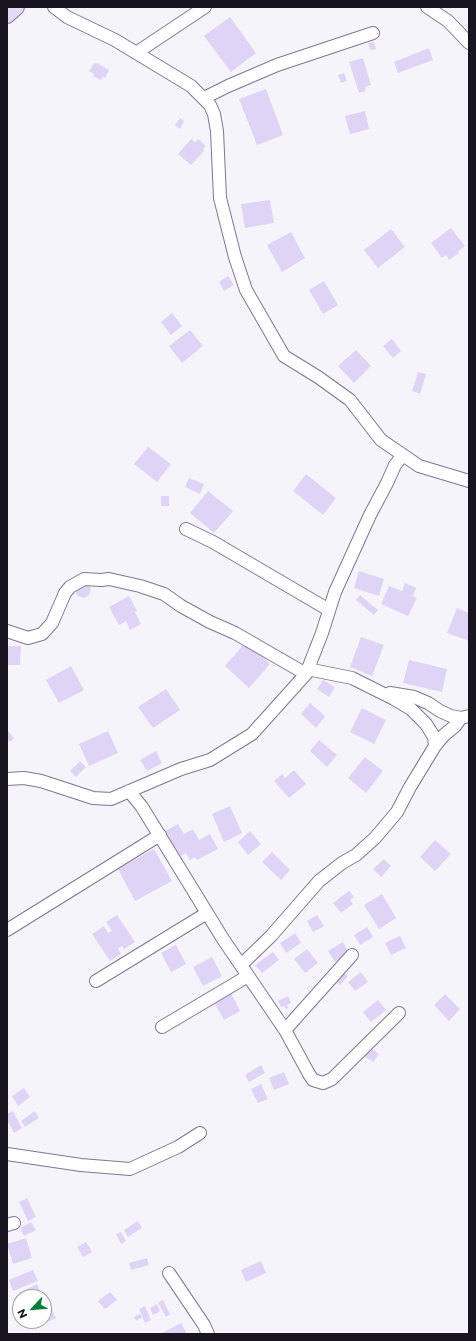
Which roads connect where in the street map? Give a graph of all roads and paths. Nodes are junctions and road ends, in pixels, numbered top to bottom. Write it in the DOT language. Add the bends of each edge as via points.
graph roads {
  1 [pos="16,7"];
  2 [pos="54,7"];
  3 [pos="205,7"];
  4 [pos="427,7"];
  5 [pos="7,15"];
  6 [pos="373,34"];
  7 [pos="469,43"];
  8 [pos="136,53"];
  9 [pos="204,98"];
  10 [pos="402,455"];
  11 [pos="469,481"];
  12 [pos="186,529"];
  13 [pos="329,610"];
  14 [pos="7,631"];
  15 [pos="307,671"];
  16 [pos="382,693"];
  17 [pos="465,717"];
  18 [pos="435,746"];
  19 [pos="7,779"];
  20 [pos="129,791"];
  21 [pos="160,835"];
  22 [pos="207,913"];
  23 [pos="7,930"];
  24 [pos="352,955"];
  25 [pos="241,966"];
  26 [pos="248,976"];
  27 [pos="96,981"];
  28 [pos="399,1013"];
  29 [pos="162,1027"];
  30 [pos="285,1030"];
  31 [pos="200,1133"];
  32 [pos="7,1154"];
  33 [pos="169,1273"];
  34 [pos="208,1334"];
  1 -- 5 [label="main road"];
  2 -- 8 [label="street" via="67,17"];
  3 -- 8 [label="street"];
  4 -- 7 [label="street" via="448,21"];
  6 -- 9 [label="street" via="277,65"];
  8 -- 9 [label="street" via="190,86"];
  9 -- 10 [label="street" via="214,114 220,198 246,290 284,356 350,400 381,440"];
  10 -- 11 [label="street" via="419,466"];
  10 -- 13 [label="street" via="370,515"];
  12 -- 13 [label="street"];
  13 -- 15 [label="street"];
  14 -- 15 [label="street" via="28,638 42,634 52,623 70,587 84,579 110,579 164,594 210,622"];
  15 -- 16 [label="street" via="352,678"];
  15 -- 20 [label="street" via="252,734 210,760"];
  16 -- 17 [label="street" via="414,697 451,716"];
  16 -- 18 [label="street" via="411,709 426,724 434,737"];
  17 -- 18 [label="street" via="444,734"];
  18 -- 25 [label="street" via="397,812 375,838 319,881"];
  19 -- 20 [label="street" via="24,778 40,781 93,798 111,799"];
  20 -- 21 [label="street"];
  21 -- 22 [label="street"];
  21 -- 23 [label="street"];
  22 -- 25 [label="street"];
  22 -- 27 [label="street"];
  24 -- 30 [label="street"];
  25 -- 26 [label="street"];
  26 -- 29 [label="street"];
  26 -- 30 [label="street"];
  28 -- 30 [label="street" via="332,1079 322,1083 314,1080 309,1074"];
  31 -- 32 [label="street" via="178,1147 130,1168 81,1165"];
  33 -- 34 [label="street"];
}
